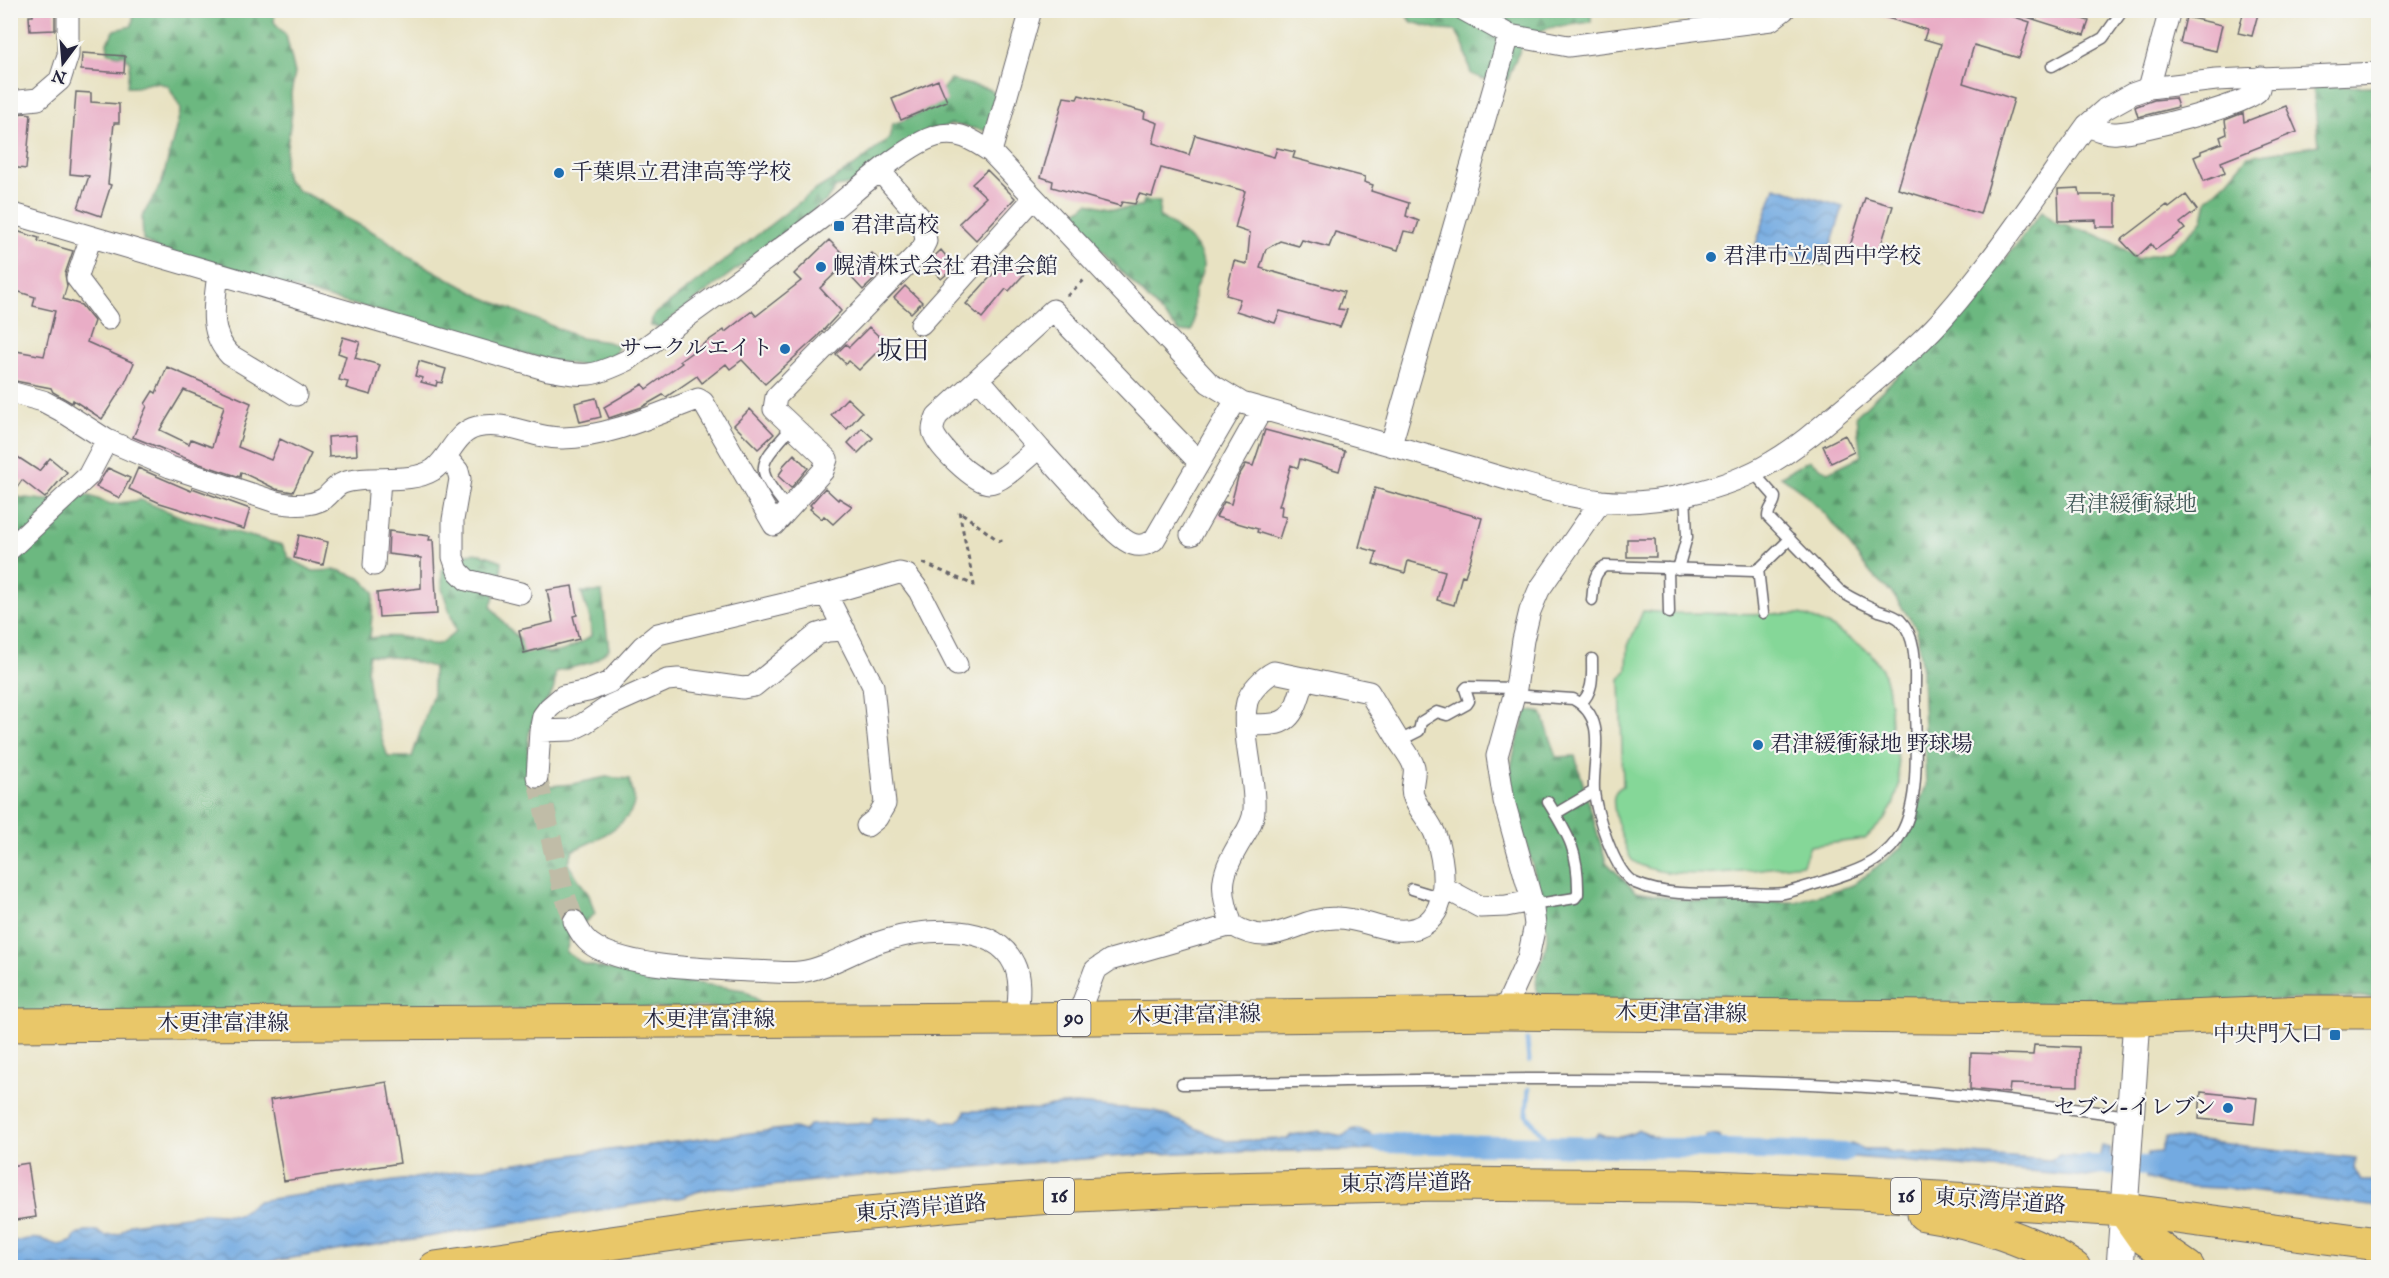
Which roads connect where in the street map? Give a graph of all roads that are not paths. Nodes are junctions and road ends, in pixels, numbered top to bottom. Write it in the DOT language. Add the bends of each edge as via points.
graph roads {
  1 [pos="68,10"];
  2 [pos="1031,10"];
  3 [pos="1464,10"];
  4 [pos="1784,10"];
  5 [pos="2122,10"];
  6 [pos="2170,10"];
  7 [pos="1509,35"];
  8 [pos="2052,66"];
  9 [pos="2379,73"];
  10 [pos="2261,77"];
  11 [pos="2149,88"];
  12 [pos="10,102"];
  13 [pos="2087,125"];
  14 [pos="991,152"];
  15 [pos="880,171"];
  16 [pos="1034,198"];
  17 [pos="10,213"];
  18 [pos="91,237"];
  19 [pos="218,273"];
  20 [pos="108,319"];
  21 [pos="921,324"];
  22 [pos="980,379"];
  23 [pos="10,392"];
  24 [pos="296,395"];
  25 [pos="1236,400"];
  26 [pos="1262,409"];
  27 [pos="793,426"];
  28 [pos="107,440"];
  29 [pos="1391,445"];
  30 [pos="1039,448"];
  31 [pos="446,457"];
  32 [pos="1199,462"];
  33 [pos="1753,472"];
  34 [pos="380,479"];
  35 [pos="1685,493"];
  36 [pos="1601,501"];
  37 [pos="788,509"];
  38 [pos="1191,536"];
  39 [pos="1790,539"];
  40 [pos="10,549"];
  41 [pos="374,565"];
  42 [pos="1673,569"];
  43 [pos="1758,569"];
  44 [pos="520,593"];
  45 [pos="826,594"];
  46 [pos="1592,600"];
  47 [pos="1669,613"];
  48 [pos="1762,613"];
  49 [pos="845,630"];
  50 [pos="1592,659"];
  51 [pos="957,665"];
  52 [pos="1305,678"];
  53 [pos="1515,692"];
  54 [pos="1581,703"];
  55 [pos="1247,724"];
  56 [pos="540,732"];
  57 [pos="1399,741"];
  58 [pos="537,777"];
  59 [pos="1594,791"];
  60 [pos="1548,802"];
  61 [pos="1555,813"];
  62 [pos="867,826"];
  63 [pos="1412,889"];
  64 [pos="1442,890"];
  65 [pos="1532,903"];
  66 [pos="574,921"];
  67 [pos="1232,925"];
  68 [pos="1503,1012"];
  69 [pos="2379,1012"];
  70 [pos="1017,1018"];
  71 [pos="1077,1018"];
  72 [pos="2138,1019"];
  73 [pos="10,1025"];
  74 [pos="1182,1084"];
  75 [pos="2132,1119"];
  76 [pos="1687,1186"];
  77 [pos="2125,1197"];
  78 [pos="2379,1244"];
  79 [pos="435,1268"];
  80 [pos="2074,1268"];
  81 [pos="2120,1268"];
  82 [pos="2188,1268"];
  1 -- 12 [label="street" via="68,55 60,80 38,99"];
  2 -- 14 [label="street"];
  3 -- 7 [label="street"];
  4 -- 7 [label="street" via="1771,20 1568,46"];
  5 -- 8 [label="lane" via="2103,38"];
  6 -- 11 [label="street"];
  7 -- 29 [label="street"];
  9 -- 10 [label="street"];
  10 -- 11 [label="street"];
  10 -- 13 [label="street" via="2258,91 2248,99 2214,110 2115,134"];
  11 -- 13 [label="street" via="2105,109"];
  13 -- 33 [label="street" via="1942,320 1810,435"];
  14 -- 15 [label="street" via="969,137 935,136 912,147"];
  14 -- 16 [label="street"];
  15 -- 19 [label="street" via="825,216 628,360 605,371 581,376 548,370"];
  15 -- 27 [label="street" via="923,221 926,241 776,397 774,409"];
  16 -- 21 [label="street"];
  16 -- 25 [label="street" via="1209,383"];
  17 -- 18 [label="street"];
  18 -- 19 [label="street"];
  18 -- 20 [label="street" via="77,278"];
  19 -- 24 [label="street" via="213,318 223,348"];
  22 -- 30 [label="street"];
  22 -- 30 [label="street" via="937,417 935,437 967,472 988,483 998,481"];
  22 -- 32 [label="street" via="1053,310"];
  23 -- 28 [label="street" via="60,410"];
  25 -- 26 [label="street"];
  25 -- 32 [label="street"];
  26 -- 29 [label="street"];
  26 -- 38 [label="street"];
  27 -- 37 [label="lane" via="763,465 767,483"];
  27 -- 37 [label="street" via="827,459 823,471"];
  28 -- 34 [label="street" via="170,467 290,504 323,499 343,483"];
  28 -- 40 [label="street" via="87,476"];
  29 -- 36 [label="street"];
  30 -- 32 [label="street" via="1115,532 1136,546 1154,540"];
  31 -- 34 [label="street" via="431,471"];
  31 -- 37 [label="street" via="459,438 477,427 496,425 545,437 595,436 698,399 774,525"];
  31 -- 44 [label="street" via="460,479 453,520 453,557 458,571 467,580"];
  33 -- 35 [label="street"];
  33 -- 39 [label="lane" via="1775,497 1768,517"];
  34 -- 41 [label="street"];
  35 -- 36 [label="street" via="1631,502"];
  35 -- 42 [label="lane" via="1687,537"];
  36 -- 53 [label="street" via="1539,590 1523,640"];
  39 -- 43 [label="lane"];
  39 -- 59 [label="lane" via="1845,594 1899,618 1913,642 1914,788 1908,818 1898,840 1859,871 1784,893 1652,889 1624,875 1612,854"];
  42 -- 43 [label="lane"];
  42 -- 46 [label="lane" via="1605,566 1594,579"];
  42 -- 47 [label="lane"];
  43 -- 48 [label="lane"];
  45 -- 49 [label="street"];
  45 -- 51 [label="street" via="889,575 907,575"];
  45 -- 56 [label="street" via="658,634 610,682 555,701 543,716"];
  49 -- 56 [label="street" via="818,634 749,688 667,680 611,705 571,730"];
  49 -- 62 [label="street" via="873,686 885,804"];
  50 -- 54 [label="lane" via="1590,694"];
  52 -- 55 [label="street" via="1296,708 1288,718 1265,726"];
  52 -- 55 [label="street" via="1274,672 1268,675 1247,703"];
  52 -- 57 [label="street" via="1369,692"];
  53 -- 54 [label="lane"];
  53 -- 57 [label="lane" via="1467,687 1467,704 1448,715 1437,712 1421,722 1419,730"];
  53 -- 65 [label="street" via="1497,756 1504,801"];
  54 -- 59 [label="lane" via="1589,712 1597,740"];
  55 -- 67 [label="street" via="1254,809 1223,879 1223,902"];
  56 -- 58 [label="street"];
  57 -- 64 [label="street" via="1414,770 1413,798 1435,833 1444,877"];
  59 -- 61 [label="lane"];
  60 -- 61 [label="lane"];
  61 -- 65 [label="lane" via="1576,855 1578,897"];
  63 -- 64 [label="lane" via="1432,895"];
  64 -- 65 [label="street" via="1480,907"];
  64 -- 67 [label="street" via="1431,920 1407,930 1327,918 1265,937"];
  65 -- 68 [label="street" via="1535,925 1528,958"];
  66 -- 70 [label="street" via="585,940 596,948 629,958 701,968 783,972 800,972 886,940 933,932 979,935 992,939 1015,966"];
  67 -- 71 [label="street" via="1110,960 1095,970"];
  68 -- 71 [label="main road, 木更津富津線 / 90"];
  68 -- 72 [label="main road, 木更津富津線 / 90"];
  69 -- 72 [label="main road, 木更津富津線 / 90"];
  70 -- 71 [label="main road, 木更津富津線 / 90"];
  70 -- 73 [label="main road, 木更津富津線 / 90"];
  72 -- 75 [label="street"];
  74 -- 75 [label="lane" via="1494,1078 1840,1086 1959,1095"];
  75 -- 77 [label="street"];
  76 -- 77 [label="main road, 東京湾岸道路 / 16"];
  76 -- 79 [label="main road, 東京湾岸道路 / 16" via="1426,1184 1078,1195 723,1227"];
  76 -- 80 [label="main road" via="1801,1205 1936,1216 2011,1237"];
  77 -- 78 [label="main road, 東京湾岸道路 / 16"];
  77 -- 81 [label="street"];
  77 -- 82 [label="main road" via="2143,1237"];
}
